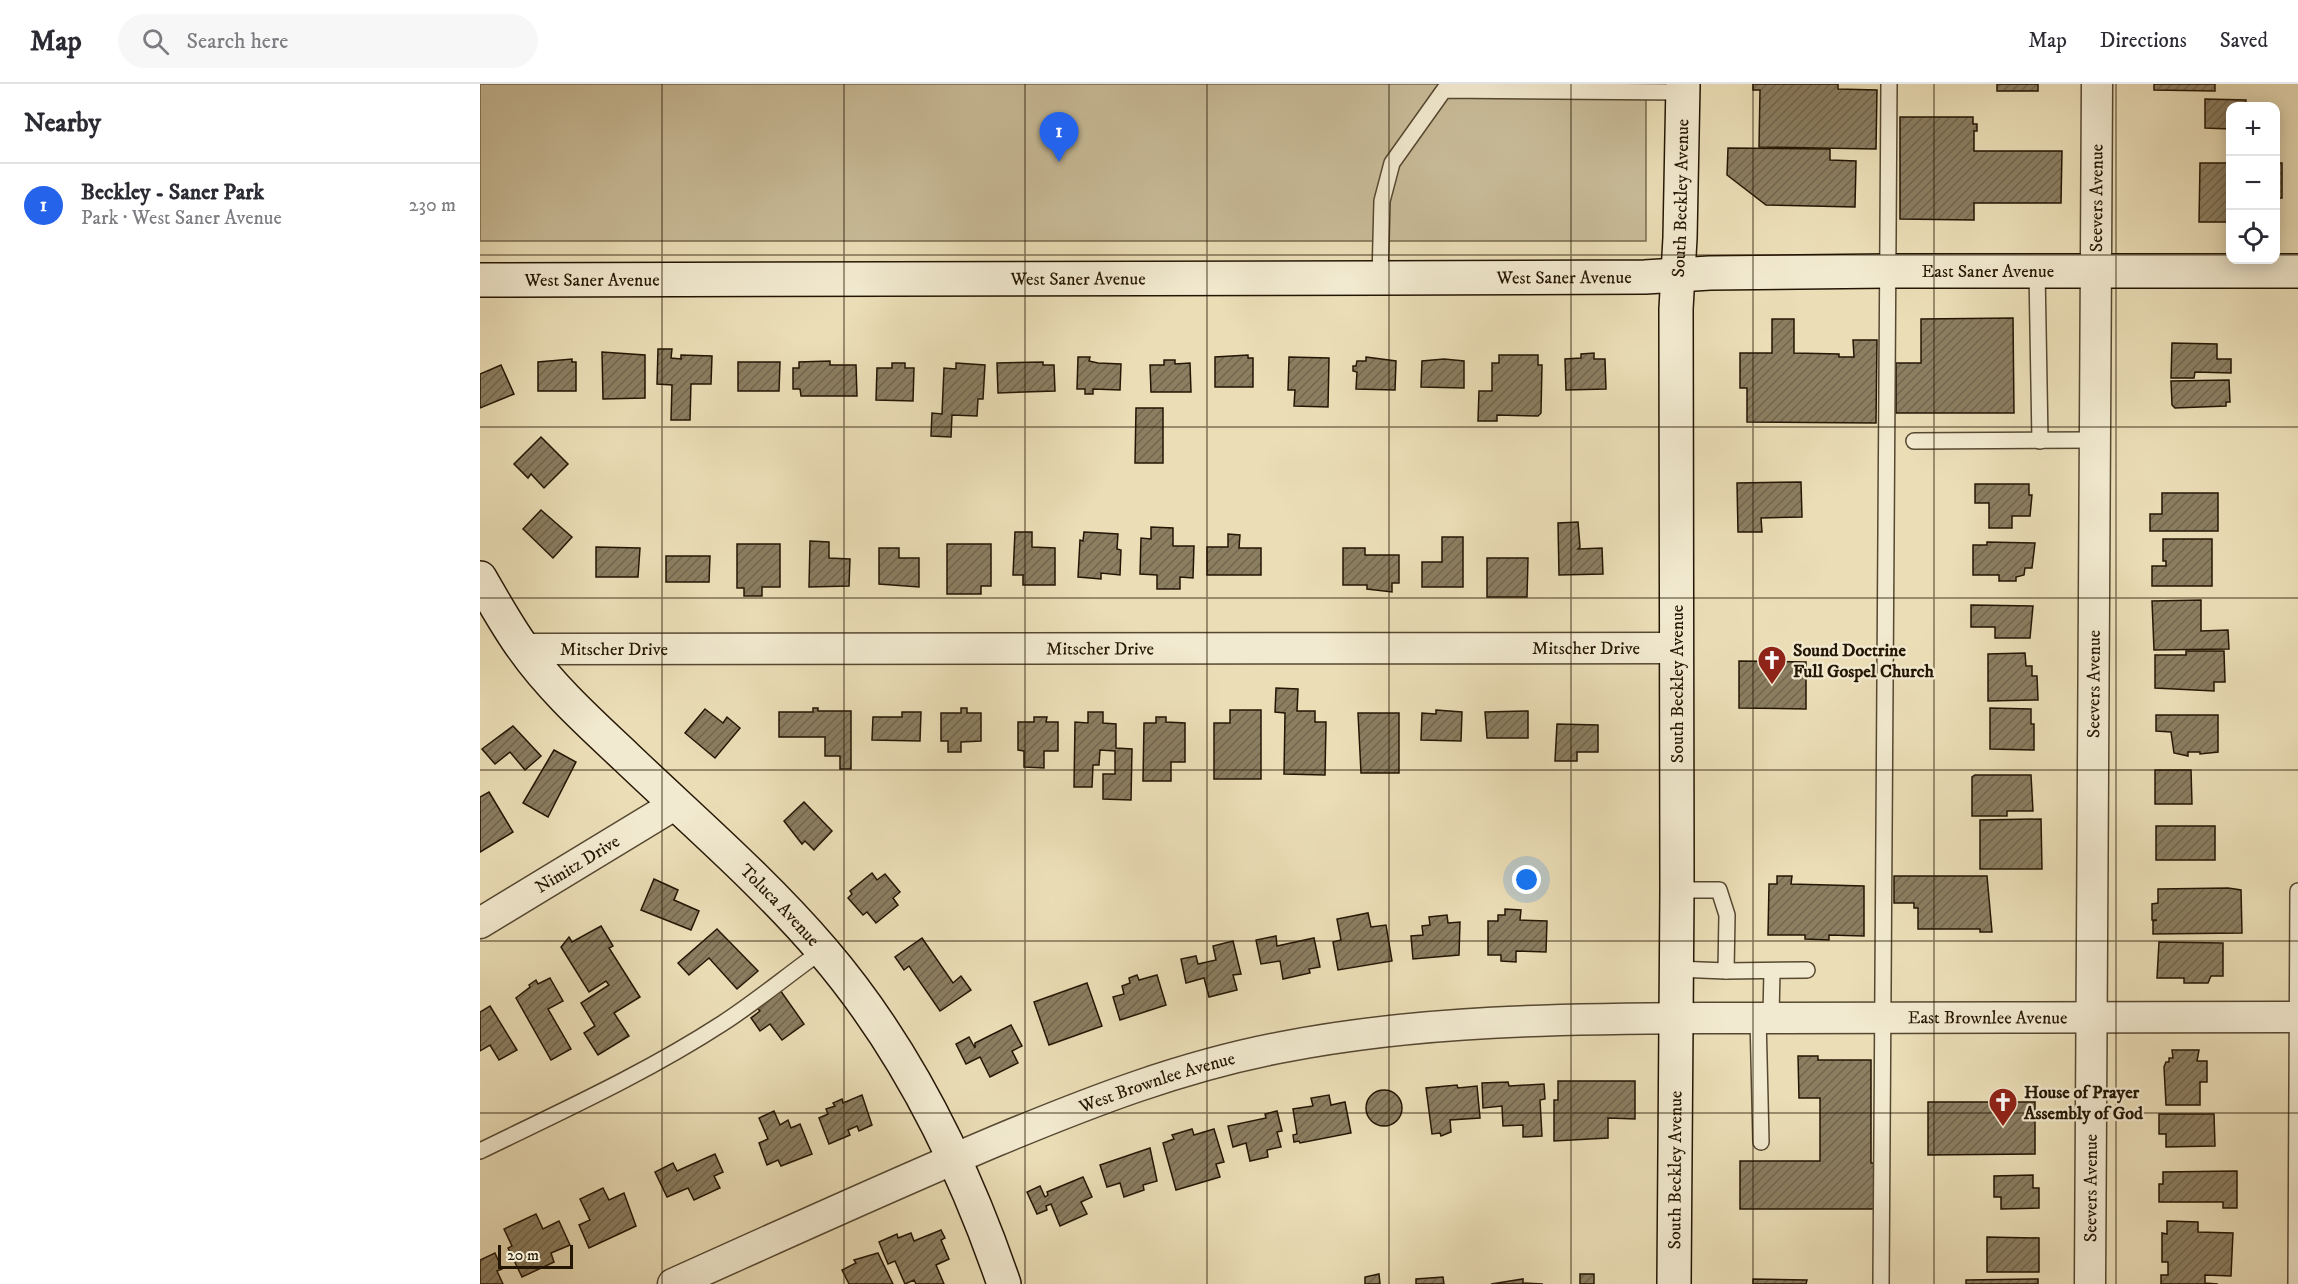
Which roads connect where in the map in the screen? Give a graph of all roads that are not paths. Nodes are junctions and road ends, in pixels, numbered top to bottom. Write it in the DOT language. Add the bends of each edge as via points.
graph roads {
  1 [pos="1889,84"];
  2 [pos="2097,84"];
  3 [pos="1683,88"];
  4 [pos="1887,271"];
  5 [pos="2037,271"];
  6 [pos="2095,271"];
  7 [pos="2298,271"];
  8 [pos="1678,276"];
  9 [pos="1380,278"];
  10 [pos="480,280"];
  11 [pos="2094,440"];
  12 [pos="1914,441"];
  13 [pos="2040,441"];
  14 [pos="480,579"];
  15 [pos="1677,648"];
  16 [pos="524,649"];
  17 [pos="676,804"];
  18 [pos="1677,890"];
  19 [pos="2298,891"];
  20 [pos="480,924"];
  21 [pos="823,950"];
  22 [pos="1676,969"];
  23 [pos="1807,970"];
  24 [pos="1726,971"];
  25 [pos="1772,971"];
  26 [pos="1765,1016"];
  27 [pos="1882,1017"];
  28 [pos="2297,1017"];
  29 [pos="1676,1018"];
  30 [pos="2092,1018"];
  31 [pos="1761,1142"];
  32 [pos="480,1151"];
  33 [pos="956,1158"];
  34 [pos="673,1284"];
  35 [pos="1004,1284"];
  36 [pos="1674,1284"];
  37 [pos="1881,1284"];
  38 [pos="2090,1284"];
  39 [pos="2296,1284"];
  1 -- 4 [label="lane"];
  2 -- 6 [label="street, Seevers Avenue"];
  3 -- 8 [label="street, South Beckley Avenue"];
  3 -- 9 [label="lane" via="1444,90 1392,163 1382,201"];
  4 -- 5 [label="street, East Saner Avenue"];
  4 -- 8 [label="street, East Saner Avenue"];
  4 -- 27 [label="lane"];
  5 -- 6 [label="street, East Saner Avenue"];
  5 -- 13 [label="lane"];
  6 -- 7 [label="street, East Saner Avenue"];
  6 -- 11 [label="street, Seevers Avenue"];
  8 -- 9 [label="street, West Saner Avenue"];
  8 -- 15 [label="street, South Beckley Avenue"];
  9 -- 10 [label="street, West Saner Avenue"];
  11 -- 13 [label="lane"];
  11 -- 30 [label="street, Seevers Avenue"];
  12 -- 13 [label="lane"];
  14 -- 16 [label="street, Toluca Avenue"];
  15 -- 16 [label="street, Mitscher Drive"];
  15 -- 18 [label="street, South Beckley Avenue"];
  16 -- 17 [label="street, Toluca Avenue" via="578,712"];
  17 -- 20 [label="street, Nimitz Drive"];
  17 -- 21 [label="street, Toluca Avenue"];
  18 -- 22 [label="street, South Beckley Avenue"];
  18 -- 24 [label="lane" via="1719,890 1727,915"];
  19 -- 28 [label="lane"];
  21 -- 32 [label="lane" via="723,1023 623,1082"];
  21 -- 33 [label="street, Toluca Avenue" via="904,1066"];
  22 -- 24 [label="lane"];
  22 -- 29 [label="street, South Beckley Avenue"];
  23 -- 25 [label="lane"];
  24 -- 25 [label="lane"];
  25 -- 26 [label="lane"];
  26 -- 27 [label="street, East Brownlee Avenue"];
  26 -- 29 [label="street, East Brownlee Avenue"];
  26 -- 31 [label="lane"];
  27 -- 30 [label="street, East Brownlee Avenue"];
  27 -- 37 [label="lane"];
  28 -- 30 [label="street, East Brownlee Avenue"];
  28 -- 39 [label="lane"];
  29 -- 33 [label="street, West Brownlee Avenue" via="1453,1024 1281,1047 1111,1094"];
  29 -- 36 [label="street, South Beckley Avenue"];
  30 -- 38 [label="street, Seevers Avenue"];
  33 -- 34 [label="street, West Brownlee Avenue"];
  33 -- 35 [label="street, Toluca Avenue"];
}
